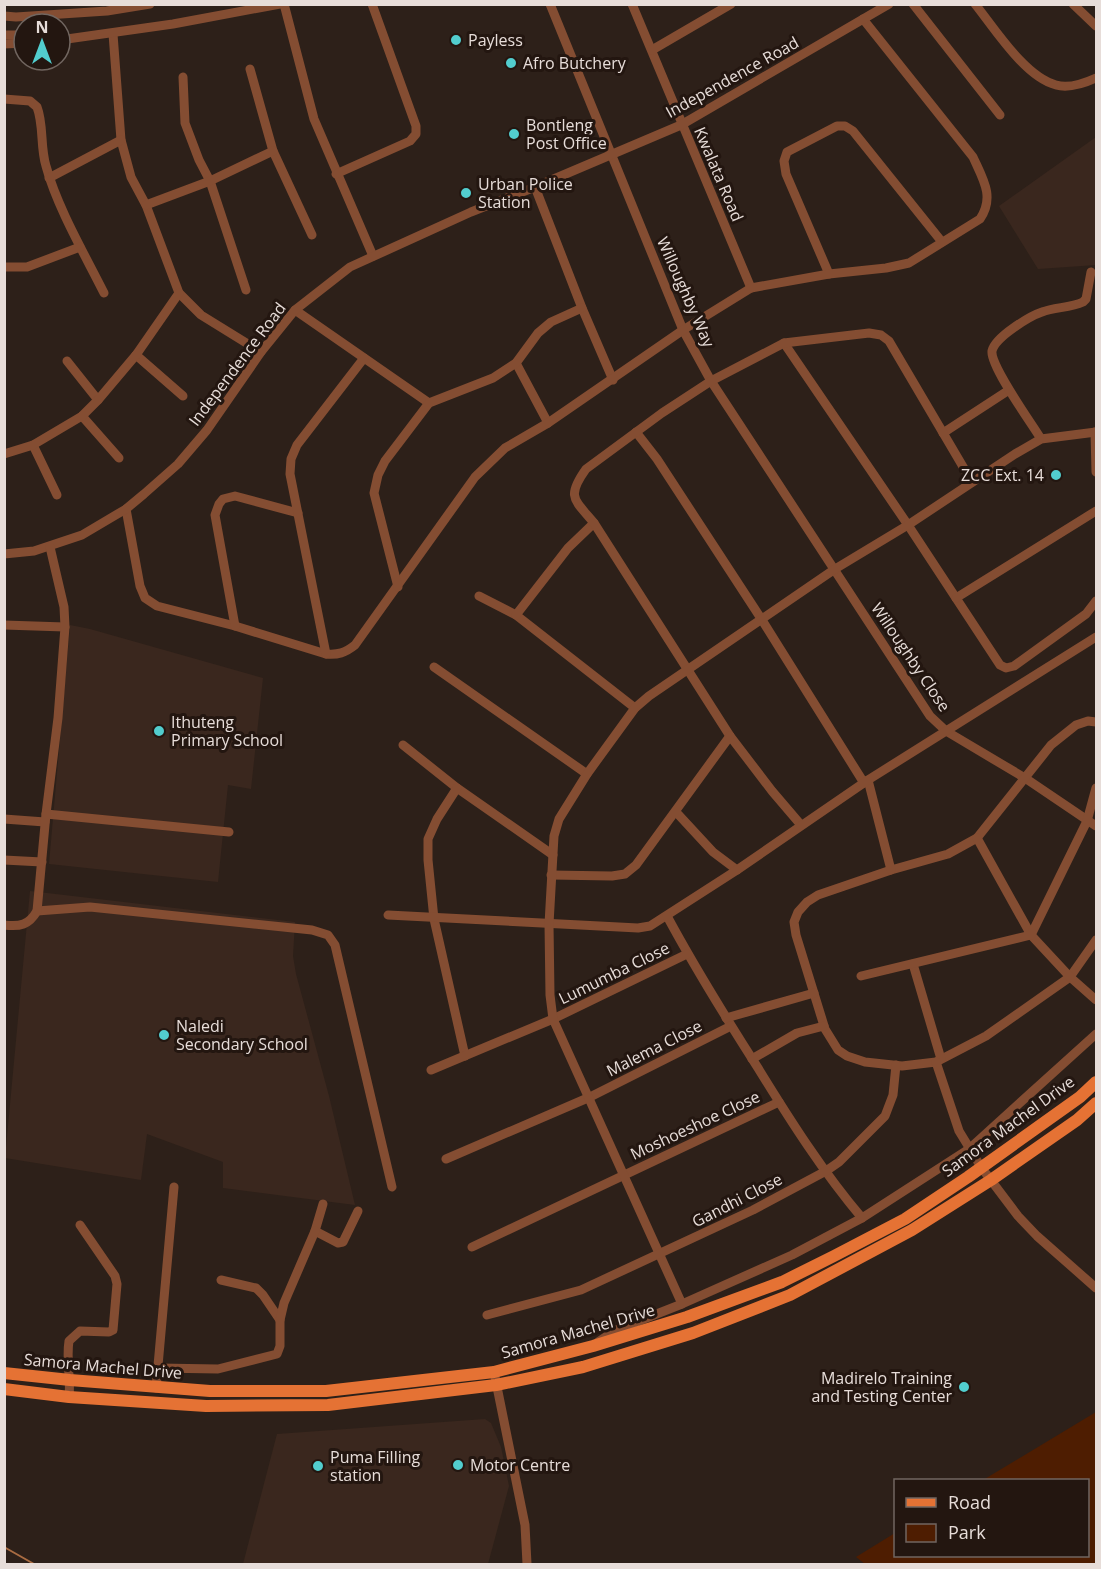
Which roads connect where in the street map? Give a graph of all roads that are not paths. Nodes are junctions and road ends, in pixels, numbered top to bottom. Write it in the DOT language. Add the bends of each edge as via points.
graph roads {
  1 [pos="150,4"];
  2 [pos="282,4"];
  3 [pos="372,4"];
  4 [pos="550,4"];
  5 [pos="632,4"];
  6 [pos="731,4"];
  7 [pos="889,4"];
  8 [pos="913,4"];
  9 [pos="975,4"];
  10 [pos="1073,4"];
  11 [pos="4,16"];
  12 [pos="863,19"];
  13 [pos="1096,26"];
  14 [pos="113,34"];
  15 [pos="72,36"];
  16 [pos="76,37"];
  17 [pos="72,38"];
  18 [pos="652,51"];
  19 [pos="250,69"];
  20 [pos="183,77"];
  21 [pos="1096,78"];
  22 [pos="4,99"];
  23 [pos="1000,115"];
  24 [pos="681,124"];
  25 [pos="121,140"];
  26 [pos="273,151"];
  27 [pos="612,153"];
  28 [pos="336,174"];
  29 [pos="49,178"];
  30 [pos="210,181"];
  31 [pos="536,187"];
  32 [pos="146,205"];
  33 [pos="312,235"];
  34 [pos="942,242"];
  35 [pos="80,247"];
  36 [pos="373,256"];
  37 [pos="4,267"];
  38 [pos="1090,273"];
  39 [pos="829,274"];
  40 [pos="751,288"];
  41 [pos="246,290"];
  42 [pos="179,292"];
  43 [pos="104,293"];
  44 [pos="582,308"];
  45 [pos="295,310"];
  46 [pos="683,330"];
  47 [pos="784,343"];
  48 [pos="261,352"];
  49 [pos="136,355"];
  50 [pos="364,358"];
  51 [pos="67,361"];
  52 [pos="516,363"];
  53 [pos="613,380"];
  54 [pos="711,381"];
  55 [pos="1009,390"];
  56 [pos="183,396"];
  57 [pos="98,400"];
  58 [pos="429,403"];
  59 [pos="82,416"];
  60 [pos="548,423"];
  61 [pos="636,432"];
  62 [pos="1096,432"];
  63 [pos="943,434"];
  64 [pos="1041,439"];
  65 [pos="33,445"];
  66 [pos="4,454"];
  67 [pos="119,458"];
  68 [pos="1096,472"];
  69 [pos="972,482"];
  70 [pos="57,495"];
  71 [pos="126,508"];
  72 [pos="1096,511"];
  73 [pos="298,513"];
  74 [pos="594,523"];
  75 [pos="908,525"];
  76 [pos="50,547"];
  77 [pos="4,554"];
  78 [pos="835,569"];
  79 [pos="398,587"];
  80 [pos="479,596"];
  81 [pos="956,598"];
  82 [pos="1096,601"];
  83 [pos="516,615"];
  84 [pos="762,620"];
  85 [pos="4,625"];
  86 [pos="235,626"];
  87 [pos="65,627"];
  88 [pos="1096,637"];
  89 [pos="326,654"];
  90 [pos="434,668"];
  91 [pos="688,669"];
  92 [pos="635,708"];
  93 [pos="1096,722"];
  94 [pos="946,731"];
  95 [pos="730,736"];
  96 [pos="403,745"];
  97 [pos="587,774"];
  98 [pos="1025,778"];
  99 [pos="866,781"];
  100 [pos="457,788"];
  101 [pos="1096,788"];
  102 [pos="676,812"];
  103 [pos="46,818"];
  104 [pos="4,819"];
  105 [pos="1087,821"];
  106 [pos="801,825"];
  107 [pos="1096,826"];
  108 [pos="229,832"];
  109 [pos="977,838"];
  110 [pos="553,855"];
  111 [pos="4,860"];
  112 [pos="42,862"];
  113 [pos="737,870"];
  114 [pos="891,870"];
  115 [pos="551,874"];
  116 [pos="37,911"];
  117 [pos="388,915"];
  118 [pos="667,916"];
  119 [pos="434,919"];
  120 [pos="549,924"];
  121 [pos="4,925"];
  122 [pos="1031,935"];
  123 [pos="1096,940"];
  124 [pos="687,954"];
  125 [pos="913,964"];
  126 [pos="861,976"];
  127 [pos="1070,977"];
  128 [pos="814,993"];
  129 [pos="1096,1000"];
  130 [pos="553,1019"];
  131 [pos="729,1022"];
  132 [pos="824,1026"];
  133 [pos="1096,1034"];
  134 [pos="465,1056"];
  135 [pos="752,1059"];
  136 [pos="939,1060"];
  137 [pos="896,1065"];
  138 [pos="430,1070"];
  139 [pos="1096,1082"];
  140 [pos="590,1097"];
  141 [pos="779,1102"];
  142 [pos="1096,1103"];
  143 [pos="969,1149"];
  144 [pos="446,1159"];
  145 [pos="981,1167"];
  146 [pos="826,1171"];
  147 [pos="624,1176"];
  148 [pos="992,1180"];
  149 [pos="174,1187"];
  150 [pos="392,1187"];
  151 [pos="323,1204"];
  152 [pos="358,1211"];
  153 [pos="862,1218"];
  154 [pos="80,1225"];
  155 [pos="315,1231"];
  156 [pos="472,1246"];
  157 [pos="661,1255"];
  158 [pos="221,1280"];
  159 [pos="1096,1288"];
  160 [pos="682,1304"];
  161 [pos="487,1315"];
  162 [pos="280,1320"];
  163 [pos="592,1346"];
  164 [pos="158,1368"];
  165 [pos="494,1372"];
  166 [pos="4,1373"];
  167 [pos="70,1380"];
  168 [pos="496,1385"];
  169 [pos="156,1388"];
  170 [pos="4,1389"];
  171 [pos="69,1397"];
  172 [pos="527,1564"];
  1 -- 11 [label="street" via="107,11"];
  2 -- 14 [label="street"];
  2 -- 28 [label="street" via="314,119"];
  3 -- 28 [label="street" via="416,134 410,141"];
  4 -- 27 [label="street, Willoughby Way"];
  5 -- 18 [label="street, Kwalata Road"];
  6 -- 18 [label="street"];
  7 -- 12 [label="street, Independence Road"];
  8 -- 23 [label="street"];
  9 -- 21 [label="street" via="1041,79 1058,86"];
  10 -- 13 [label="street"];
  12 -- 24 [label="street, Independence Road"];
  12 -- 34 [label="street" via="973,157 984,180 989,200 980,219"];
  14 -- 16 [label="street"];
  14 -- 25 [label="street"];
  15 -- 16 [label="street"];
  16 -- 17 [label="street"];
  18 -- 24 [label="street, Kwalata Road"];
  19 -- 26 [label="street"];
  20 -- 30 [label="street" via="185,123"];
  22 -- 29 [label="street" via="30,101 37,107"];
  24 -- 27 [label="street, Independence Road"];
  24 -- 40 [label="street, Kwalata Road"];
  25 -- 29 [label="street"];
  25 -- 32 [label="street" via="132,177"];
  26 -- 30 [label="street"];
  26 -- 33 [label="street"];
  27 -- 31 [label="street, Independence Road"];
  27 -- 46 [label="street, Willoughby Way"];
  28 -- 36 [label="street"];
  29 -- 35 [label="street"];
  30 -- 32 [label="street"];
  30 -- 41 [label="street"];
  31 -- 36 [label="street, Independence Road"];
  31 -- 44 [label="street"];
  32 -- 42 [label="street"];
  34 -- 39 [label="street" via="909,263"];
  34 -- 39 [label="street" via="853,131 837,126 787,152 784,162"];
  35 -- 37 [label="street" via="27,267"];
  35 -- 43 [label="street"];
  36 -- 45 [label="street, Independence Road" via="350,267"];
  38 -- 55 [label="street" via="1083,302 1042,311 998,341 992,350 993,360"];
  39 -- 40 [label="street"];
  40 -- 46 [label="street"];
  42 -- 48 [label="street" via="201,315"];
  42 -- 49 [label="street"];
  44 -- 52 [label="street" via="551,322"];
  44 -- 53 [label="street"];
  45 -- 48 [label="street, Independence Road"];
  45 -- 50 [label="street"];
  46 -- 53 [label="street"];
  46 -- 54 [label="street, Willoughby Way"];
  47 -- 54 [label="street"];
  47 -- 63 [label="street" via="881,335 889,341"];
  47 -- 75 [label="street"];
  48 -- 71 [label="street, Independence Road" via="207,430 178,464"];
  49 -- 56 [label="street"];
  49 -- 57 [label="street"];
  50 -- 58 [label="street"];
  50 -- 73 [label="street" via="297,445 291,459"];
  51 -- 57 [label="street"];
  52 -- 58 [label="street" via="493,378"];
  52 -- 60 [label="street"];
  53 -- 60 [label="street"];
  54 -- 61 [label="street"];
  54 -- 78 [label="street, Willoughby Way"];
  55 -- 63 [label="street"];
  55 -- 64 [label="street"];
  57 -- 59 [label="street"];
  58 -- 79 [label="street" via="385,461 374,493"];
  59 -- 65 [label="street"];
  59 -- 67 [label="street"];
  60 -- 79 [label="street" via="505,448 475,477"];
  61 -- 74 [label="street" via="586,469 578,480 573,492 575,501"];
  61 -- 84 [label="street"];
  62 -- 64 [label="street"];
  62 -- 68 [label="street"];
  63 -- 69 [label="street"];
  64 -- 69 [label="street"];
  65 -- 66 [label="street"];
  65 -- 70 [label="street"];
  69 -- 75 [label="street"];
  71 -- 76 [label="street, Independence Road" via="82,535"];
  71 -- 86 [label="street" via="145,598 157,606"];
  72 -- 81 [label="street"];
  73 -- 86 [label="street" via="235,496 219,504 215,515"];
  73 -- 89 [label="street"];
  74 -- 83 [label="street" via="567,548"];
  74 -- 91 [label="street"];
  75 -- 78 [label="street"];
  75 -- 81 [label="street"];
  76 -- 77 [label="street, Independence Road"];
  76 -- 87 [label="street"];
  78 -- 84 [label="street"];
  78 -- 94 [label="street, Willoughby Close" via="915,696"];
  79 -- 89 [label="street" via="355,645 337,655"];
  80 -- 83 [label="street"];
  81 -- 82 [label="street" via="1006,668 1086,614"];
  83 -- 92 [label="street"];
  84 -- 91 [label="street"];
  84 -- 99 [label="street"];
  85 -- 87 [label="street"];
  86 -- 89 [label="street"];
  87 -- 103 [label="street"];
  88 -- 94 [label="street"];
  90 -- 97 [label="street"];
  91 -- 92 [label="street"];
  91 -- 95 [label="street"];
  92 -- 97 [label="street"];
  93 -- 98 [label="street" via="1076,725 1063,734"];
  94 -- 98 [label="street, Willoughby Close"];
  94 -- 99 [label="street"];
  95 -- 102 [label="street"];
  95 -- 106 [label="street"];
  96 -- 100 [label="street"];
  97 -- 110 [label="street" via="559,819"];
  98 -- 105 [label="street, Willoughby Close"];
  98 -- 109 [label="street"];
  99 -- 106 [label="street"];
  99 -- 114 [label="street"];
  100 -- 110 [label="street"];
  100 -- 119 [label="street" via="428,839"];
  101 -- 105 [label="street"];
  102 -- 113 [label="street" via="713,852"];
  102 -- 115 [label="street" via="625,874"];
  103 -- 104 [label="street"];
  103 -- 108 [label="street"];
  103 -- 112 [label="street"];
  105 -- 107 [label="street, Willoughby Close"];
  105 -- 122 [label="street"];
  106 -- 113 [label="street"];
  109 -- 114 [label="street" via="948,854"];
  109 -- 122 [label="street"];
  110 -- 115 [label="street"];
  111 -- 112 [label="street"];
  112 -- 116 [label="street"];
  113 -- 118 [label="street"];
  114 -- 128 [label="street" via="818,895 798,912 794,922 796,935"];
  115 -- 120 [label="street"];
  116 -- 121 [label="street" via="23,926"];
  116 -- 150 [label="street" via="90,907 312,930 328,935 335,945"];
  117 -- 119 [label="street"];
  118 -- 120 [label="street" via="638,928"];
  118 -- 124 [label="street"];
  119 -- 120 [label="street"];
  119 -- 134 [label="street"];
  120 -- 130 [label="street"];
  122 -- 125 [label="street"];
  122 -- 127 [label="street"];
  123 -- 127 [label="street"];
  124 -- 130 [label="street, Lumumba Close"];
  124 -- 131 [label="street"];
  125 -- 126 [label="street"];
  125 -- 136 [label="street"];
  127 -- 129 [label="street"];
  127 -- 136 [label="street" via="986,1036"];
  128 -- 131 [label="street, Malema Close"];
  128 -- 132 [label="street"];
  130 -- 134 [label="street, Lumumba Close"];
  130 -- 140 [label="street"];
  131 -- 135 [label="street"];
  131 -- 140 [label="street, Malema Close"];
  132 -- 135 [label="street" via="797,1033"];
  132 -- 137 [label="street" via="834,1044 847,1056"];
  133 -- 143 [label="street"];
  134 -- 138 [label="street, Lumumba Close"];
  135 -- 141 [label="street"];
  136 -- 137 [label="street" via="922,1065"];
  136 -- 143 [label="street" via="959,1131"];
  137 -- 146 [label="street, Gandhi Close" via="893,1095 885,1116"];
  139 -- 145 [label="main road, Samora Machel Drive"];
  140 -- 144 [label="street, Malema Close"];
  140 -- 147 [label="street"];
  141 -- 146 [label="street"];
  141 -- 147 [label="street, Moshoeshoe Close"];
  142 -- 148 [label="main road, Samora Machel Drive"];
  143 -- 145 [label="street"];
  143 -- 153 [label="street"];
  145 -- 148 [label="street"];
  145 -- 163 [label="main road, Samora Machel Drive" via="904,1219 782,1282"];
  146 -- 153 [label="street"];
  146 -- 157 [label="street, Gandhi Close"];
  147 -- 156 [label="street, Moshoeshoe Close"];
  147 -- 157 [label="street"];
  148 -- 159 [label="street" via="1031,1229"];
  148 -- 168 [label="main road, Samora Machel Drive" via="912,1230 790,1295 693,1334 583,1367"];
  149 -- 164 [label="street"];
  151 -- 155 [label="street"];
  152 -- 155 [label="street" via="340,1243"];
  153 -- 160 [label="street" via="792,1255"];
  154 -- 167 [label="street" via="117,1284 113,1330 80,1331 69,1341"];
  155 -- 162 [label="street"];
  157 -- 160 [label="street"];
  157 -- 161 [label="street, Gandhi Close" via="573,1293"];
  158 -- 162 [label="street" via="261,1291"];
  160 -- 163 [label="street" via="616,1330"];
  162 -- 164 [label="street" via="280,1346 274,1356 218,1369"];
  163 -- 165 [label="main road, Samora Machel Drive"];
  164 -- 169 [label="street"];
  165 -- 168 [label="street"];
  165 -- 169 [label="main road, Samora Machel Drive" via="326,1391"];
  166 -- 167 [label="main road, Samora Machel Drive"];
  167 -- 169 [label="main road, Samora Machel Drive"];
  167 -- 171 [label="street"];
  168 -- 171 [label="main road, Samora Machel Drive" via="328,1405 206,1406"];
  168 -- 172 [label="street" via="525,1526"];
  170 -- 171 [label="main road, Samora Machel Drive"];
}
